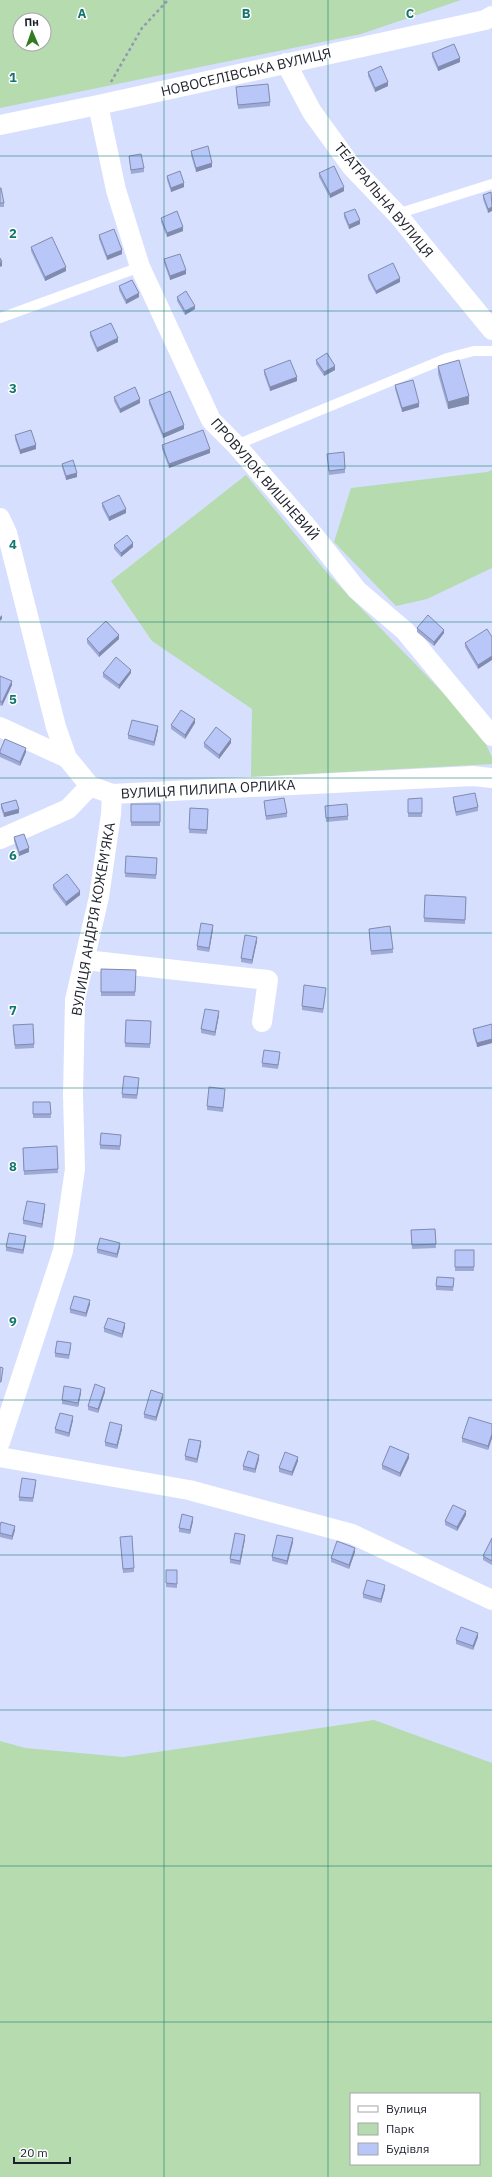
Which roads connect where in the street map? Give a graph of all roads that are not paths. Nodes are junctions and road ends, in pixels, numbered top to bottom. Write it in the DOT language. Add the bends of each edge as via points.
graph roads {
  1 [pos="492,16"];
  2 [pos="286,63"];
  3 [pos="98,105"];
  4 [pos="0,125"];
  5 [pos="492,184"];
  6 [pos="397,214"];
  7 [pos="140,267"];
  8 [pos="0,318"];
  9 [pos="492,330"];
  10 [pos="492,351"];
  11 [pos="236,445"];
  12 [pos="0,518"];
  13 [pos="5,549"];
  14 [pos="0,727"];
  15 [pos="492,736"];
  16 [pos="67,758"];
  17 [pos="492,778"];
  18 [pos="90,786"];
  19 [pos="112,794"];
  20 [pos="0,839"];
  21 [pos="85,960"];
  22 [pos="262,1022"];
  23 [pos="0,1442"];
  24 [pos="0,1457"];
  25 [pos="492,1600"];
  1 -- 2 [label="street, НОВОСЕЛІВСЬКА ВУЛИЦЯ" via="484,20"];
  2 -- 3 [label="street, НОВОСЕЛІВСЬКА ВУЛИЦЯ"];
  2 -- 6 [label="street, ТЕАТРАЛЬНА ВУЛИЦЯ" via="312,112 352,167"];
  3 -- 4 [label="street, НОВОСЕЛІВСЬКА ВУЛИЦЯ"];
  3 -- 7 [label="street, ПРОВУЛОК ВИШНЕВИЙ" via="116,190"];
  5 -- 6 [label="lane"];
  6 -- 9 [label="street, ТЕАТРАЛЬНА ВУЛИЦЯ"];
  7 -- 8 [label="lane"];
  7 -- 11 [label="street, ПРОВУЛОК ВИШНЕВИЙ" via="211,420"];
  10 -- 11 [label="lane" via="474,351 447,358"];
  11 -- 15 [label="street, ПРОВУЛОК ВИШНЕВИЙ" via="308,528 356,590 405,630"];
  12 -- 13 [label="street" via="7,533"];
  13 -- 16 [label="street"];
  14 -- 16 [label="street"];
  16 -- 18 [label="street"];
  17 -- 19 [label="street, ВУЛИЦЯ ПИЛИПА ОРЛИКА" via="466,776"];
  18 -- 19 [label="street, ВУЛИЦЯ ПИЛИПА ОРЛИКА"];
  18 -- 20 [label="street" via="68,809"];
  19 -- 21 [label="street, ВУЛИЦЯ АНДРІЯ КОЖЕМ'ЯКА" via="99,897"];
  21 -- 22 [label="street" via="268,980"];
  21 -- 23 [label="street, ВУЛИЦЯ АНДРІЯ КОЖЕМ'ЯКА" via="75,1000 75,1169 64,1251"];
  24 -- 25 [label="street" via="188,1490 352,1534"];
}
